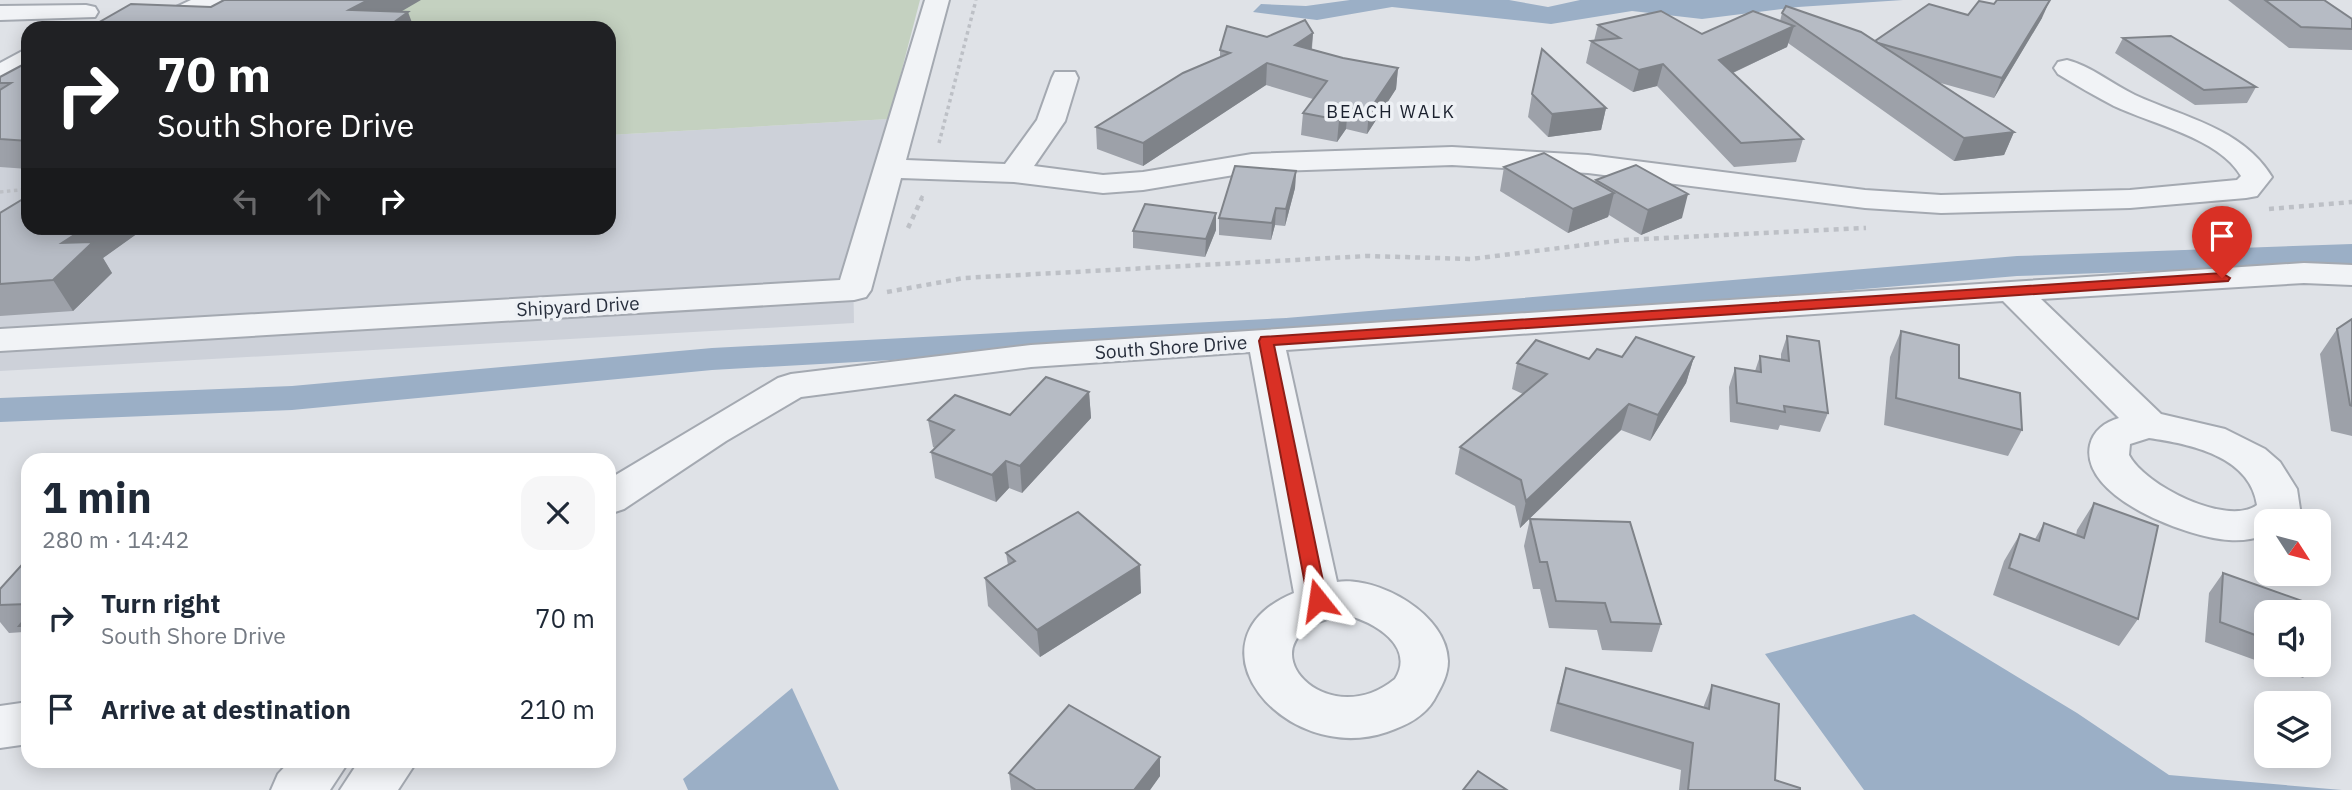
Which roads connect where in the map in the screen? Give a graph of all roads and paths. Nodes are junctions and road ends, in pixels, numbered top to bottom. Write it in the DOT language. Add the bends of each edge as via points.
graph roads {
  1 [pos="210,0"];
  2 [pos="937,0"];
  3 [pos="95,6"];
  4 [pos="0,13"];
  5 [pos="75,21"];
  6 [pos="166,21"];
  7 [pos="0,48"];
  8 [pos="20,55"];
  9 [pos="2067,68"];
  10 [pos="0,75"];
  11 [pos="1065,78"];
  12 [pos="889,169"];
  13 [pos="1014,173"];
  14 [pos="21,189"];
  15 [pos="0,192"];
  16 [pos="2352,202"];
  17 [pos="2259,210"];
  18 [pos="1871,228"];
  19 [pos="2352,275"];
  20 [pos="2012,290"];
  21 [pos="880,293"];
  22 [pos="0,340"];
  23 [pos="1266,341"];
  24 [pos="2149,425"];
  25 [pos="616,494"];
  26 [pos="1318,600"];
  27 [pos="21,724"];
  28 [pos="0,727"];
  29 [pos="317,768"];
  30 [pos="385,768"];
  31 [pos="297,790"];
  32 [pos="366,790"];
  1 -- 6 [label="street"];
  2 -- 12 [label="street, Shipyard Drive"];
  3 -- 4 [label="street"];
  3 -- 5 [label="street"];
  7 -- 8 [label="street"];
  8 -- 10 [label="street"];
  9 -- 13 [label="street" via="2124,100 2224,144 2253,166 2257,177 2246,189 2143,198 1941,204 1852,198 1588,164 1452,156 1252,163 1103,184"];
  11 -- 13 [label="street" via="1051,121"];
  12 -- 13 [label="street"];
  12 -- 22 [label="street, Shipyard Drive" via="854,290"];
  14 -- 15 [label="path"];
  16 -- 17 [label="path"];
  18 -- 21 [label="path" via="1624,240 1471,259 1367,256 964,278"];
  19 -- 20 [label="street, South Shore Drive" via="2304,273"];
  20 -- 23 [label="street, South Shore Drive"];
  20 -- 24 [label="street"];
  23 -- 25 [label="street, South Shore Drive" via="1031,356 791,386"];
  23 -- 26 [label="street"];
  27 -- 28 [label="street"];
  29 -- 31 [label="street"];
  30 -- 32 [label="street"];
}
